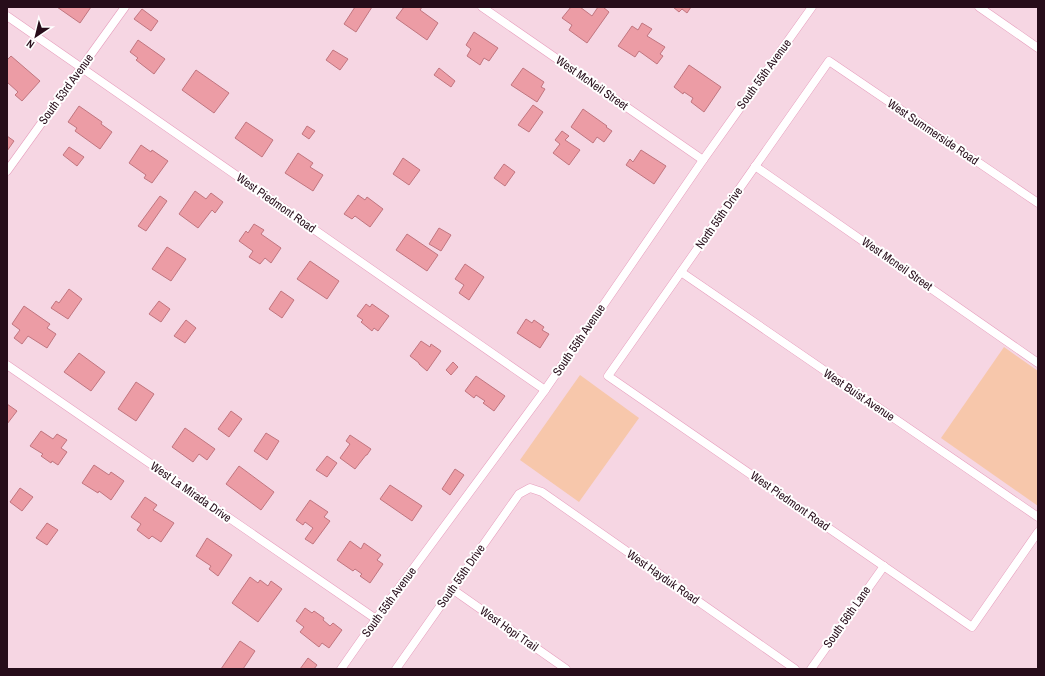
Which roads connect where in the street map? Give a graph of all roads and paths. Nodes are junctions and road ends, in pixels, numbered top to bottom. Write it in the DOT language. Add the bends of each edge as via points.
graph roads {
  1 [pos="125,7"];
  2 [pos="482,7"];
  3 [pos="812,7"];
  4 [pos="978,7"];
  5 [pos="7,16"];
  6 [pos="1038,48"];
  7 [pos="829,61"];
  8 [pos="81,68"];
  9 [pos="703,160"];
  10 [pos="755,166"];
  11 [pos="7,171"];
  12 [pos="1038,203"];
  13 [pos="681,272"];
  14 [pos="1038,363"];
  15 [pos="7,365"];
  16 [pos="608,376"];
  17 [pos="545,390"];
  18 [pos="530,488"];
  19 [pos="1038,517"];
  20 [pos="1038,532"];
  21 [pos="884,566"];
  22 [pos="452,589"];
  23 [pos="376,619"];
  24 [pos="341,669"];
  25 [pos="396,669"];
  26 [pos="566,669"];
  27 [pos="796,669"];
  28 [pos="811,669"];
  1 -- 8 [label="street, South 53rd Avenue"];
  2 -- 9 [label="street, West McNeil Street"];
  3 -- 9 [label="street, South 55th Avenue"];
  4 -- 6 [label="street"];
  5 -- 8 [label="street, West Piedmont Road"];
  7 -- 10 [label="street, North 55th Drive"];
  7 -- 12 [label="street, West Summerside Road"];
  8 -- 11 [label="street, South 53rd Avenue"];
  8 -- 17 [label="street, West Piedmont Road"];
  9 -- 17 [label="street, South 55th Avenue"];
  10 -- 13 [label="street, North 55th Drive"];
  10 -- 14 [label="street, West Mcneil Street"];
  13 -- 16 [label="street, North 55th Drive"];
  13 -- 19 [label="street, West Buist Avenue"];
  15 -- 23 [label="street, West La Mirada Drive"];
  16 -- 21 [label="street, West Piedmont Road"];
  17 -- 23 [label="street, South 55th Avenue"];
  18 -- 22 [label="street, South 55th Drive" via="519,494"];
  18 -- 27 [label="street, West Hayduk Road" via="542,492"];
  20 -- 21 [label="street, West Piedmont Road" via="972,627"];
  21 -- 28 [label="street, South 56th Lane"];
  22 -- 25 [label="street, South 55th Drive"];
  22 -- 26 [label="street, West Hopi Trail"];
  23 -- 24 [label="street, South 55th Avenue"];
}
